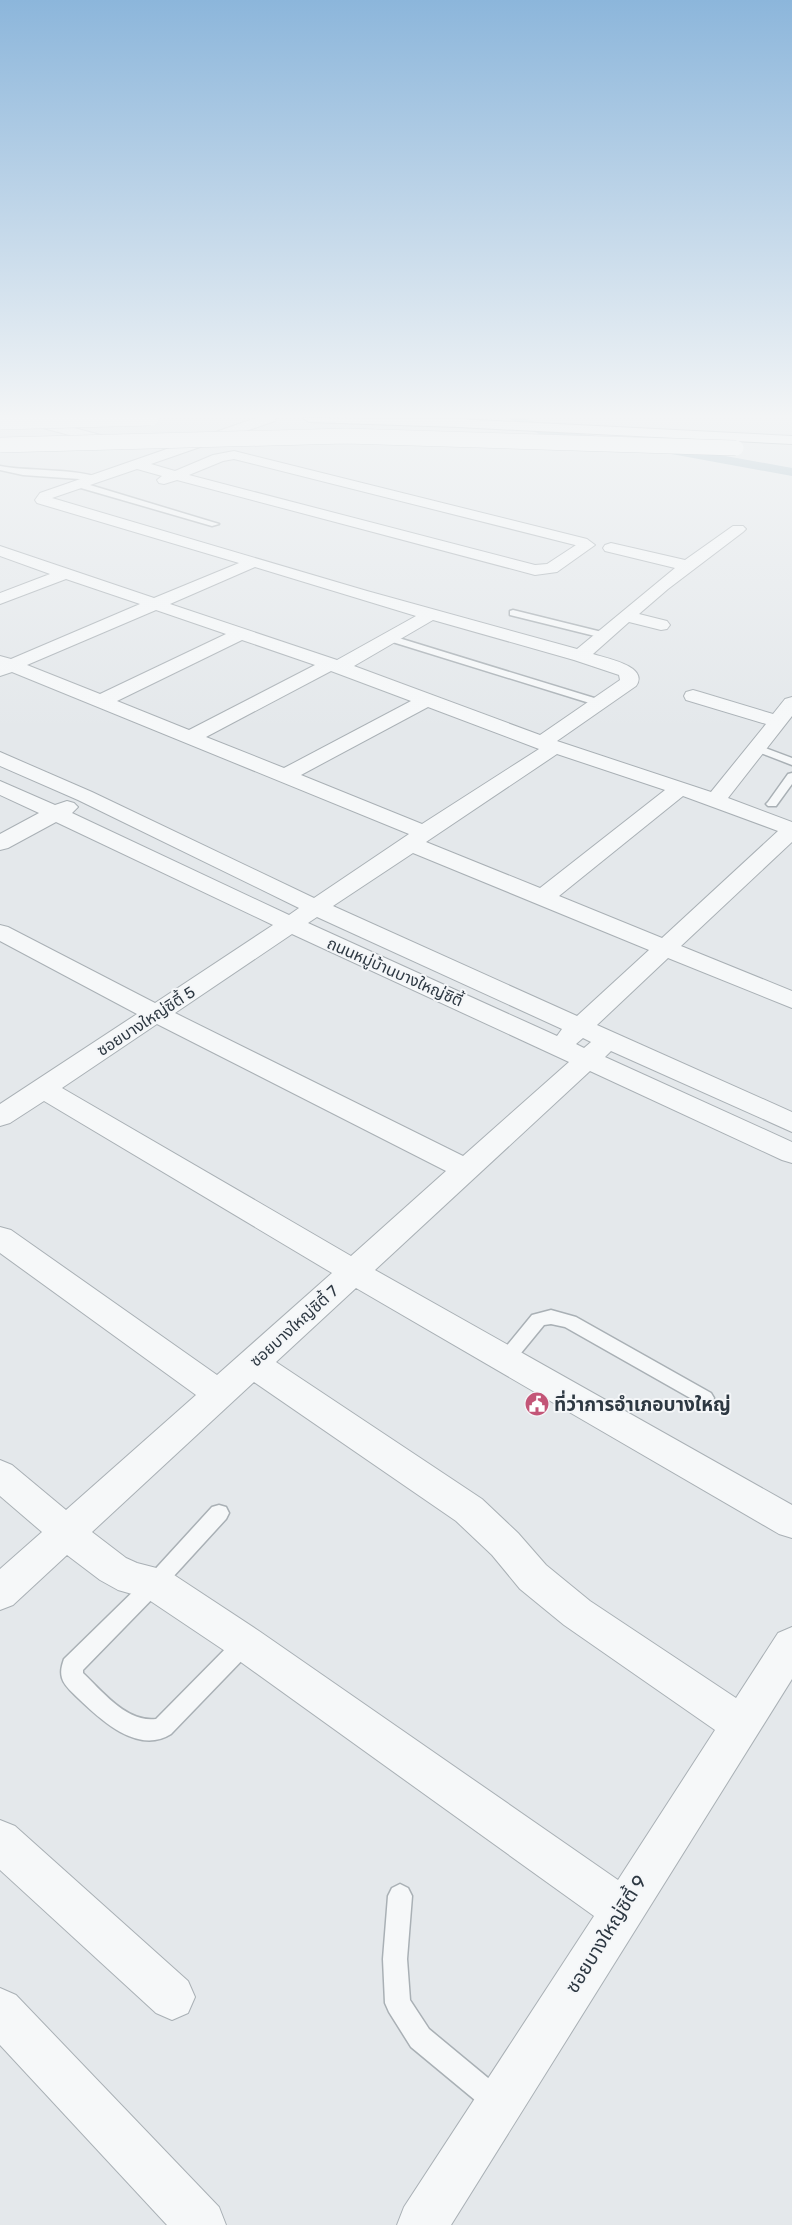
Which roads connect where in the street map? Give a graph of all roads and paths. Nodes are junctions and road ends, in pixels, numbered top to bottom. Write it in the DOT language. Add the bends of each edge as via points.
graph roads {
  1 [pos="117,522"];
  2 [pos="208,522"];
  3 [pos="347,522"];
  4 [pos="501,522"];
  5 [pos="215,524"];
  6 [pos="738,529"];
  7 [pos="611,548"];
  8 [pos="0,550"];
  9 [pos="254,562"];
  10 [pos="688,566"];
  11 [pos="66,572"];
  12 [pos="0,599"];
  13 [pos="158,604"];
  14 [pos="513,613"];
  15 [pos="431,614"];
  16 [pos="626,616"];
  17 [pos="661,625"];
  18 [pos="242,633"];
  19 [pos="603,635"];
  20 [pos="390,638"];
  21 [pos="580,656"];
  22 [pos="4,665"];
  23 [pos="334,665"];
  24 [pos="693,696"];
  25 [pos="102,701"];
  26 [pos="425,701"];
  27 [pos="600,703"];
  28 [pos="792,703"];
  29 [pos="777,721"];
  30 [pos="191,737"];
  31 [pos="549,745"];
  32 [pos="758,748"];
  33 [pos="0,758"];
  34 [pos="792,762"];
  35 [pos="286,775"];
  36 [pos="792,776"];
  37 [pos="0,787"];
  38 [pos="680,788"];
  39 [pos="86,796"];
  40 [pos="714,801"];
  41 [pos="772,804"];
  42 [pos="56,813"];
  43 [pos="792,830"];
  44 [pos="418,838"];
  45 [pos="0,843"];
  46 [pos="542,898"];
  47 [pos="317,908"];
  48 [pos="292,925"];
  49 [pos="4,939"];
  50 [pos="666,947"];
  51 [pos="792,1000"];
  52 [pos="157,1014"];
  53 [pos="581,1027"];
  54 [pos="559,1045"];
  55 [pos="598,1050"];
  56 [pos="44,1088"];
  57 [pos="0,1117"];
  58 [pos="792,1123"];
  59 [pos="792,1152"];
  60 [pos="466,1170"];
  61 [pos="0,1238"];
  62 [pos="354,1272"];
  63 [pos="506,1359"];
  64 [pos="252,1364"];
  65 [pos="219,1394"];
  66 [pos="705,1398"];
  67 [pos="0,1475"];
  68 [pos="219,1513"];
  69 [pos="792,1523"];
  70 [pos="67,1532"];
  71 [pos="155,1583"];
  72 [pos="0,1593"];
  73 [pos="245,1643"];
  74 [pos="792,1644"];
  75 [pos="741,1725"];
  76 [pos="0,1841"];
  77 [pos="400,1896"];
  78 [pos="622,1909"];
  79 [pos="172,1997"];
  80 [pos="0,2011"];
  81 [pos="499,2103"];
  82 [pos="201,2225"];
  83 [pos="422,2225"];
  1 -- 9 [label="street"];
  2 -- 5 [label="lane"];
  3 -- 4 [label="street" via="535,570 551,569 587,546"];
  6 -- 10 [label="street"];
  7 -- 10 [label="street"];
  8 -- 11 [label="street"];
  9 -- 13 [label="street"];
  9 -- 15 [label="street"];
  10 -- 16 [label="street"];
  11 -- 12 [label="street"];
  11 -- 13 [label="street"];
  13 -- 18 [label="street"];
  13 -- 22 [label="street"];
  14 -- 19 [label="lane"];
  15 -- 20 [label="street"];
  15 -- 21 [label="street"];
  16 -- 17 [label="street"];
  16 -- 19 [label="street"];
  18 -- 23 [label="street"];
  18 -- 25 [label="street"];
  19 -- 21 [label="street"];
  20 -- 23 [label="street"];
  20 -- 27 [label="lane"];
  21 -- 27 [label="street, ซอยบางใหญ่ซิตี้ 5" via="618,667 629,676 629,682"];
  22 -- 25 [label="street"];
  23 -- 26 [label="street"];
  23 -- 30 [label="street"];
  24 -- 29 [label="street"];
  25 -- 30 [label="street"];
  26 -- 31 [label="street"];
  26 -- 35 [label="street"];
  27 -- 31 [label="street, ซอยบางใหญ่ซิตี้ 5"];
  28 -- 29 [label="street"];
  29 -- 32 [label="street"];
  30 -- 35 [label="street"];
  31 -- 38 [label="street"];
  31 -- 44 [label="street, ซอยบางใหญ่ซิตี้ 5"];
  32 -- 34 [label="lane"];
  32 -- 40 [label="street"];
  33 -- 39 [label="street, ถนนหมู่บ้านบางใหญ่ซิตี้"];
  35 -- 44 [label="street"];
  36 -- 41 [label="lane"];
  37 -- 42 [label="street, ถนนหมู่บ้านบางใหญ่ซิตี้"];
  38 -- 40 [label="street"];
  38 -- 46 [label="street"];
  39 -- 42 [label="street"];
  39 -- 47 [label="street, ถนนหมู่บ้านบางใหญ่ซิตี้"];
  40 -- 43 [label="street"];
  42 -- 45 [label="street"];
  42 -- 48 [label="street, ถนนหมู่บ้านบางใหญ่ซิตี้"];
  43 -- 50 [label="street"];
  44 -- 46 [label="street"];
  44 -- 47 [label="street, ซอยบางใหญ่ซิตี้ 5"];
  46 -- 50 [label="street"];
  47 -- 48 [label="street, ซอยบางใหญ่ซิตี้ 5"];
  47 -- 53 [label="street, ถนนหมู่บ้านบางใหญ่ซิตี้"];
  48 -- 52 [label="street, ซอยบางใหญ่ซิตี้ 5"];
  48 -- 54 [label="street, ถนนหมู่บ้านบางใหญ่ซิตี้"];
  49 -- 52 [label="street"];
  50 -- 51 [label="street"];
  50 -- 53 [label="street"];
  52 -- 56 [label="street, ซอยบางใหญ่ซิตี้ 5"];
  52 -- 60 [label="street"];
  53 -- 54 [label="street"];
  53 -- 55 [label="street, ถนนหมู่บ้านบางใหญ่ซิตี้"];
  54 -- 55 [label="street, ถนนหมู่บ้านบางใหญ่ซิตี้"];
  55 -- 58 [label="street, ถนนหมู่บ้านบางใหญ่ซิตี้"];
  55 -- 59 [label="street, ถนนหมู่บ้านบางใหญ่ซิตี้"];
  55 -- 60 [label="street, ซอยบางใหญ่ซิตี้ 7"];
  56 -- 57 [label="street, ซอยบางใหญ่ซิตี้ 5"];
  56 -- 62 [label="street"];
  60 -- 62 [label="street, ซอยบางใหญ่ซิตี้ 7"];
  61 -- 65 [label="street"];
  62 -- 63 [label="street"];
  62 -- 64 [label="street, ซอยบางใหญ่ซิตี้ 7"];
  63 -- 66 [label="lane" via="538,1320 551,1317 570,1322"];
  63 -- 69 [label="street"];
  64 -- 65 [label="street, ซอยบางใหญ่ซิตี้ 7"];
  64 -- 75 [label="street" via="469,1510 505,1544 533,1577 577,1613"];
  65 -- 70 [label="street, ซอยบางใหญ่ซิตี้ 7"];
  67 -- 70 [label="street"];
  68 -- 71 [label="lane"];
  70 -- 71 [label="street" via="112,1569 131,1578"];
  70 -- 72 [label="street, ซอยบางใหญ่ซิตี้ 7"];
  71 -- 73 [label="street"];
  71 -- 73 [label="lane" via="72,1666 72,1677 120,1720 141,1730 160,1729"];
  73 -- 78 [label="street"];
  74 -- 75 [label="street, ซอยบางใหญ่ซิตี้ 9"];
  75 -- 78 [label="street, ซอยบางใหญ่ซิตี้ 9"];
  76 -- 79 [label="street"];
  77 -- 81 [label="lane" via="396,1959 398,2003 420,2038"];
  78 -- 81 [label="street, ซอยบางใหญ่ซิตี้ 9"];
  80 -- 82 [label="street"];
  81 -- 83 [label="street, ซอยบางใหญ่ซิตี้ 9"];
}
